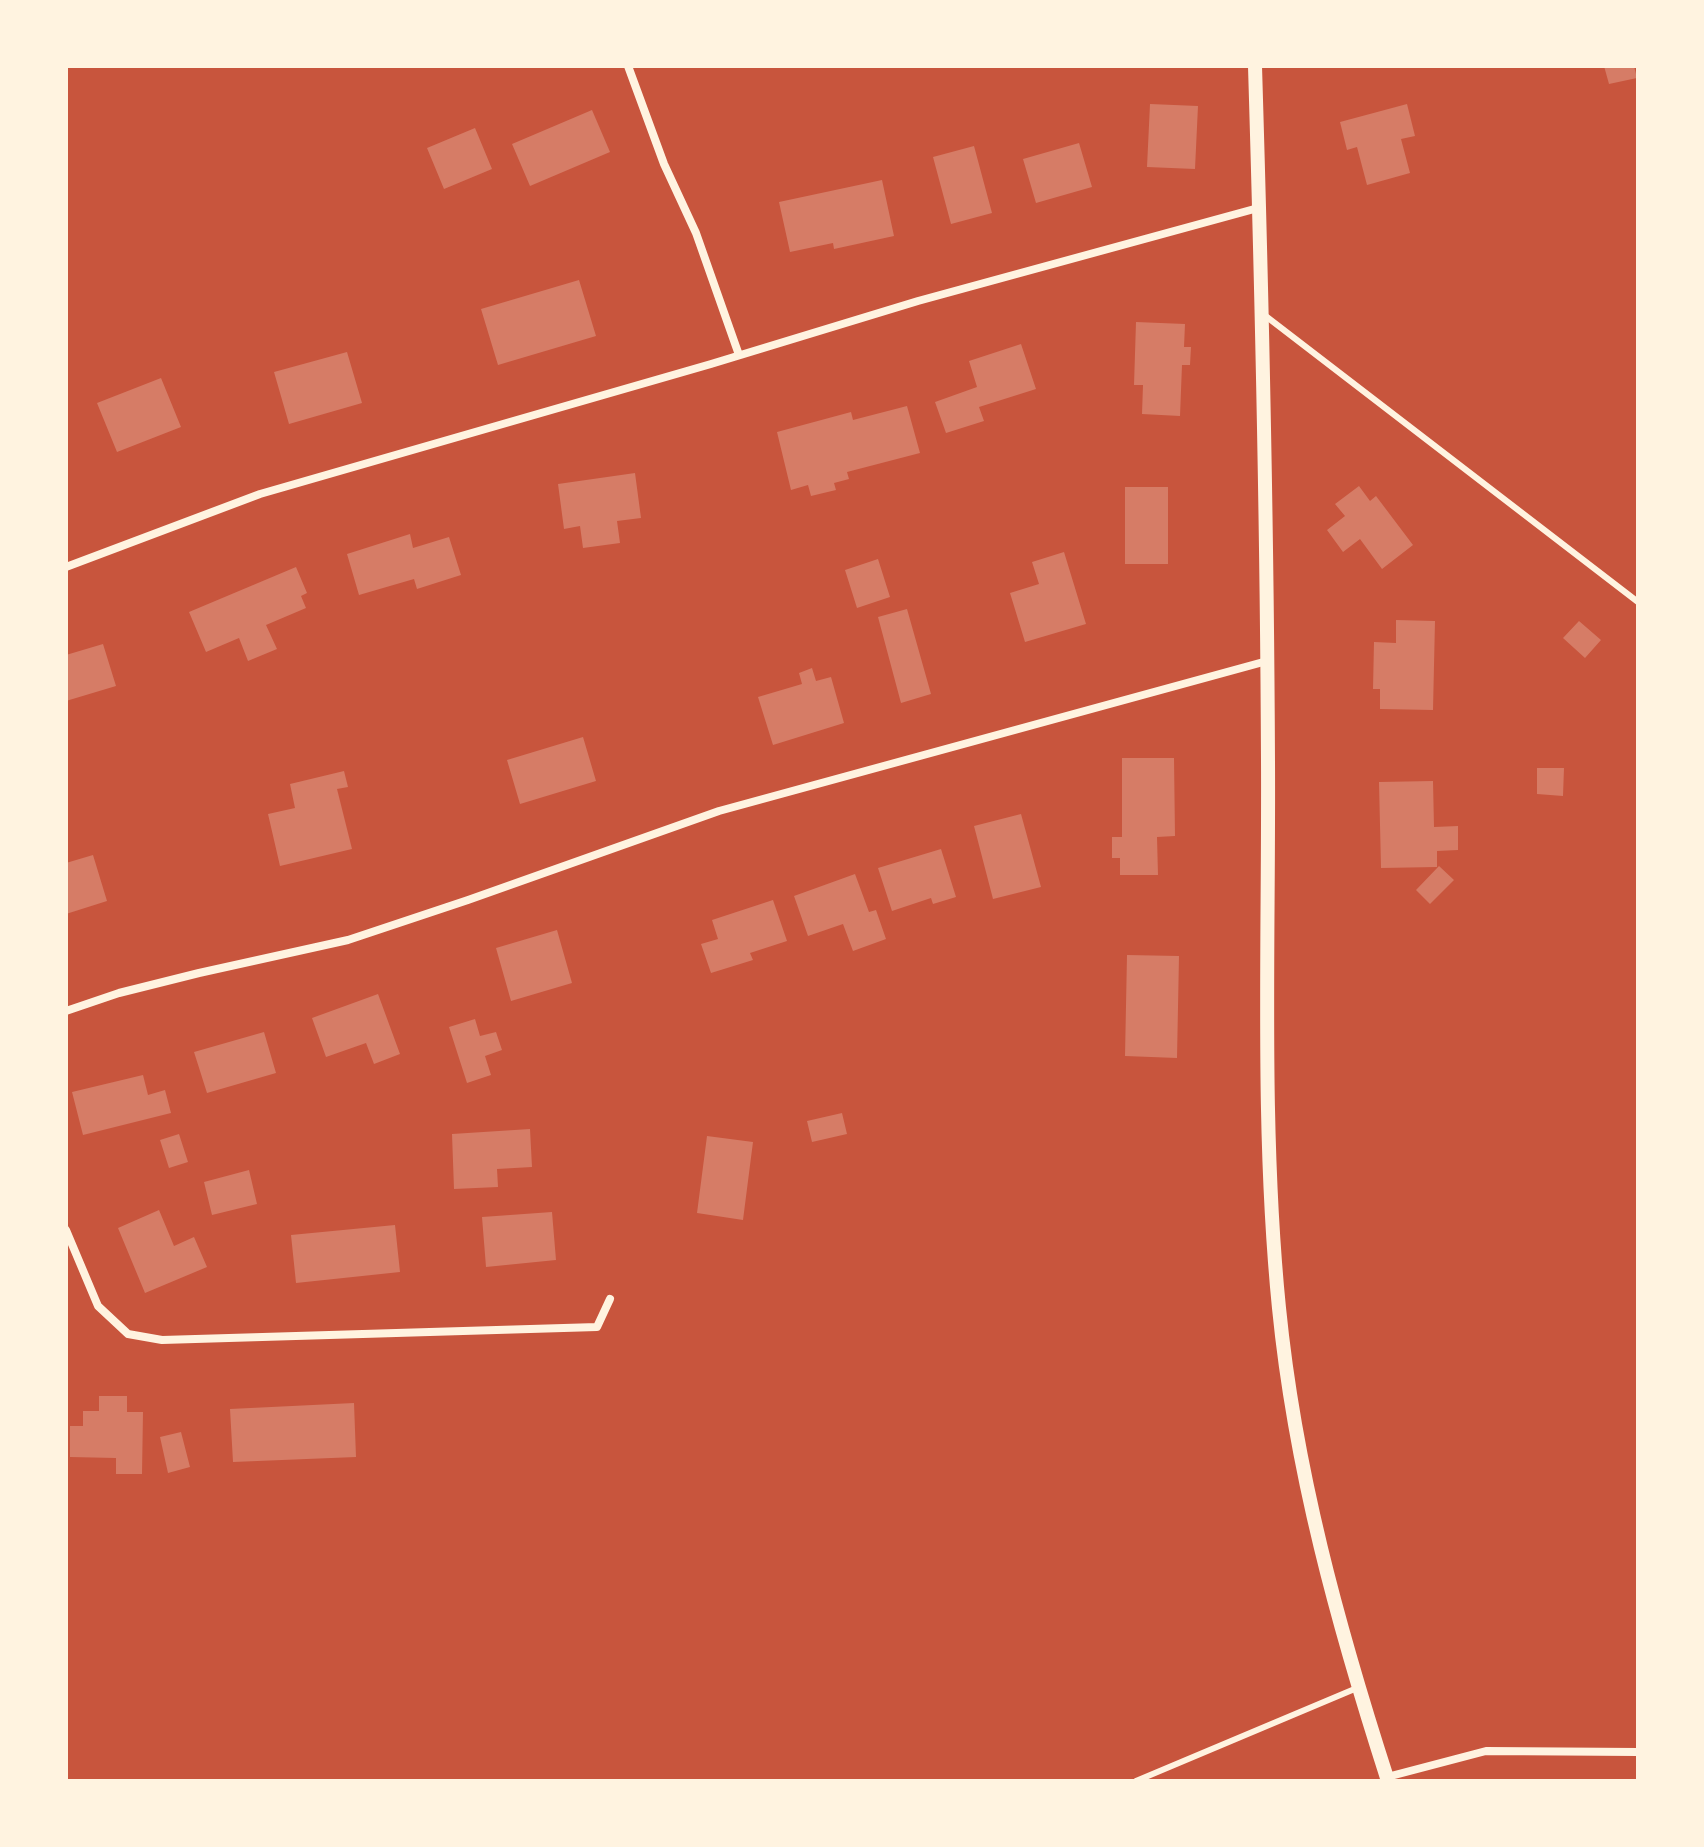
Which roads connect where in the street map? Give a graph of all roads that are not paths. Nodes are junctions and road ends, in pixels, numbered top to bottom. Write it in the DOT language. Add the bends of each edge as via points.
graph roads {
  1 [pos="628,66"];
  2 [pos="1255,66"];
  3 [pos="1258,208"];
  4 [pos="1261,313"];
  5 [pos="739,355"];
  6 [pos="66,567"];
  7 [pos="1638,602"];
  8 [pos="1267,661"];
  9 [pos="66,1011"];
  10 [pos="66,1230"];
  11 [pos="610,1299"];
  12 [pos="1357,1688"];
  13 [pos="1638,1752"];
  14 [pos="1392,1780"];
  15 [pos="1136,1781"];
  1 -- 5 [label="street"];
  2 -- 3 [label="street"];
  3 -- 4 [label="street"];
  3 -- 5 [label="street"];
  4 -- 7 [label="lane"];
  4 -- 8 [label="street"];
  5 -- 6 [label="street" via="260,494"];
  8 -- 9 [label="street" via="719,811 348,940 119,993"];
  8 -- 12 [label="street" via="1270,1152 1279,1308 1307,1489"];
  10 -- 11 [label="street" via="98,1306 128,1334 162,1340 597,1327"];
  12 -- 14 [label="street"];
  12 -- 15 [label="lane"];
  13 -- 14 [label="street" via="1486,1751"];
}
